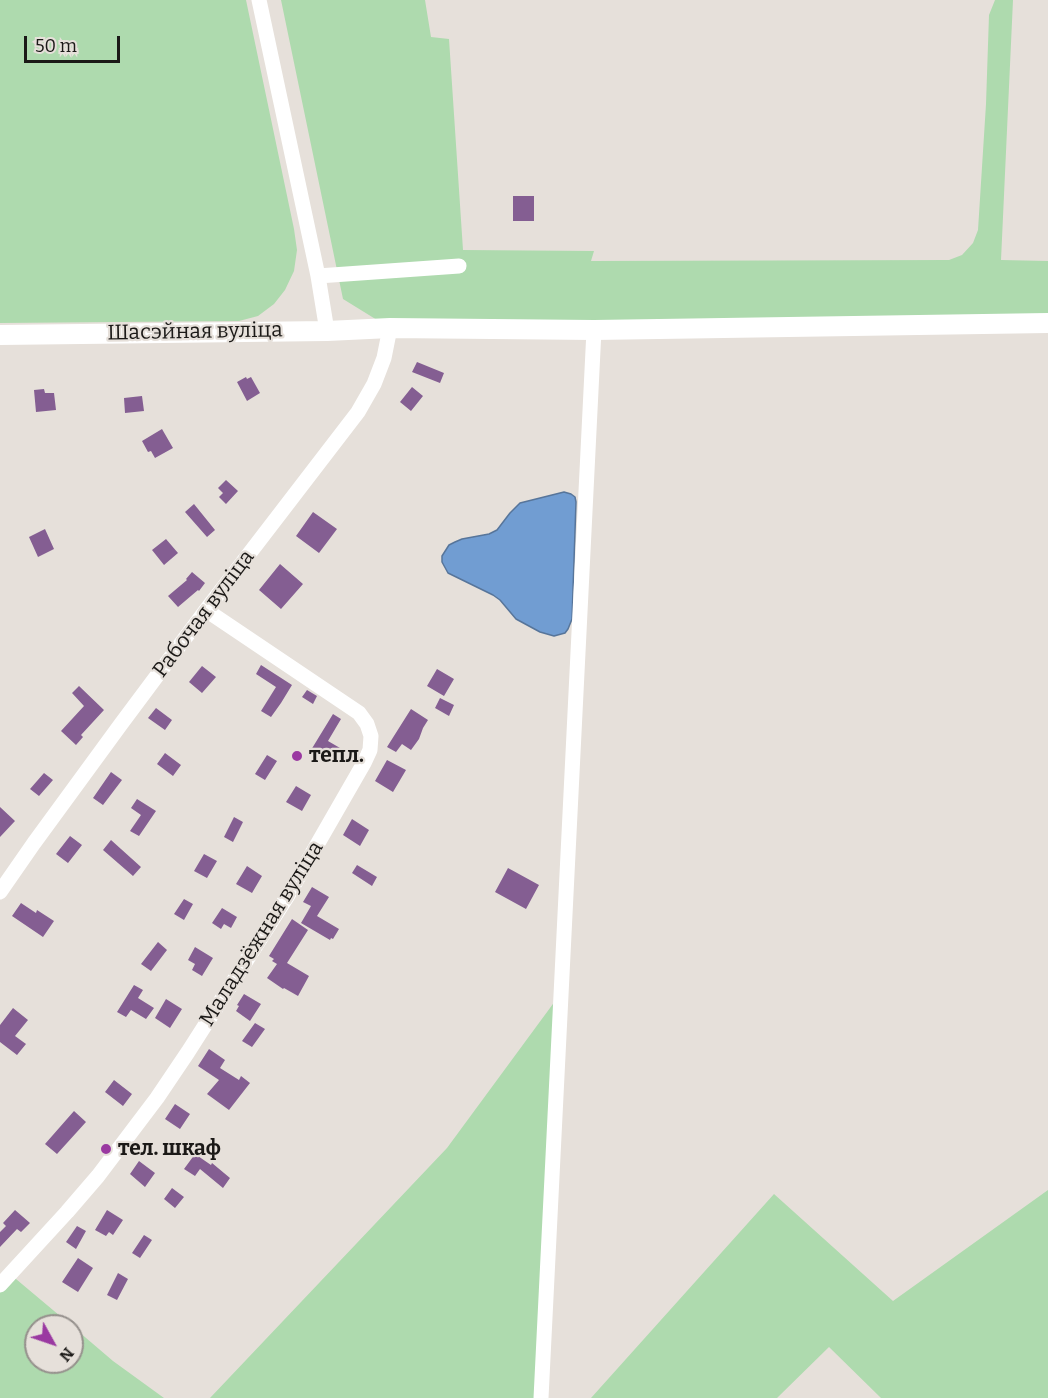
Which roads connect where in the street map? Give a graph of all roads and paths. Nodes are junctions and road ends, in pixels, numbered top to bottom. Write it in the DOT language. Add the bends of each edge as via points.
graph roads {
  1 [pos="259,0"];
  2 [pos="459,266"];
  3 [pos="318,276"];
  4 [pos="1048,322"];
  5 [pos="390,328"];
  6 [pos="327,330"];
  7 [pos="594,330"];
  8 [pos="0,335"];
  9 [pos="206,610"];
  10 [pos="0,892"];
  11 [pos="0,1285"];
  12 [pos="541,1398"];
  1 -- 3 [label="street"];
  2 -- 3 [label="street"];
  3 -- 6 [label="street"];
  4 -- 7 [label="main road, Шасэйная вуліца"];
  5 -- 6 [label="main road, Шасэйная вуліца"];
  5 -- 7 [label="main road, Шасэйная вуліца"];
  5 -- 9 [label="street, Рабочая вуліца" via="384,358 358,412"];
  6 -- 8 [label="main road, Шасэйная вуліца"];
  7 -- 12 [label="street"];
  9 -- 10 [label="street, Рабочая вуліца"];
  9 -- 11 [label="street, Маладзёжная вуліца" via="359,713 372,736 370,750 287,897 189,1053 98,1176"];
}
